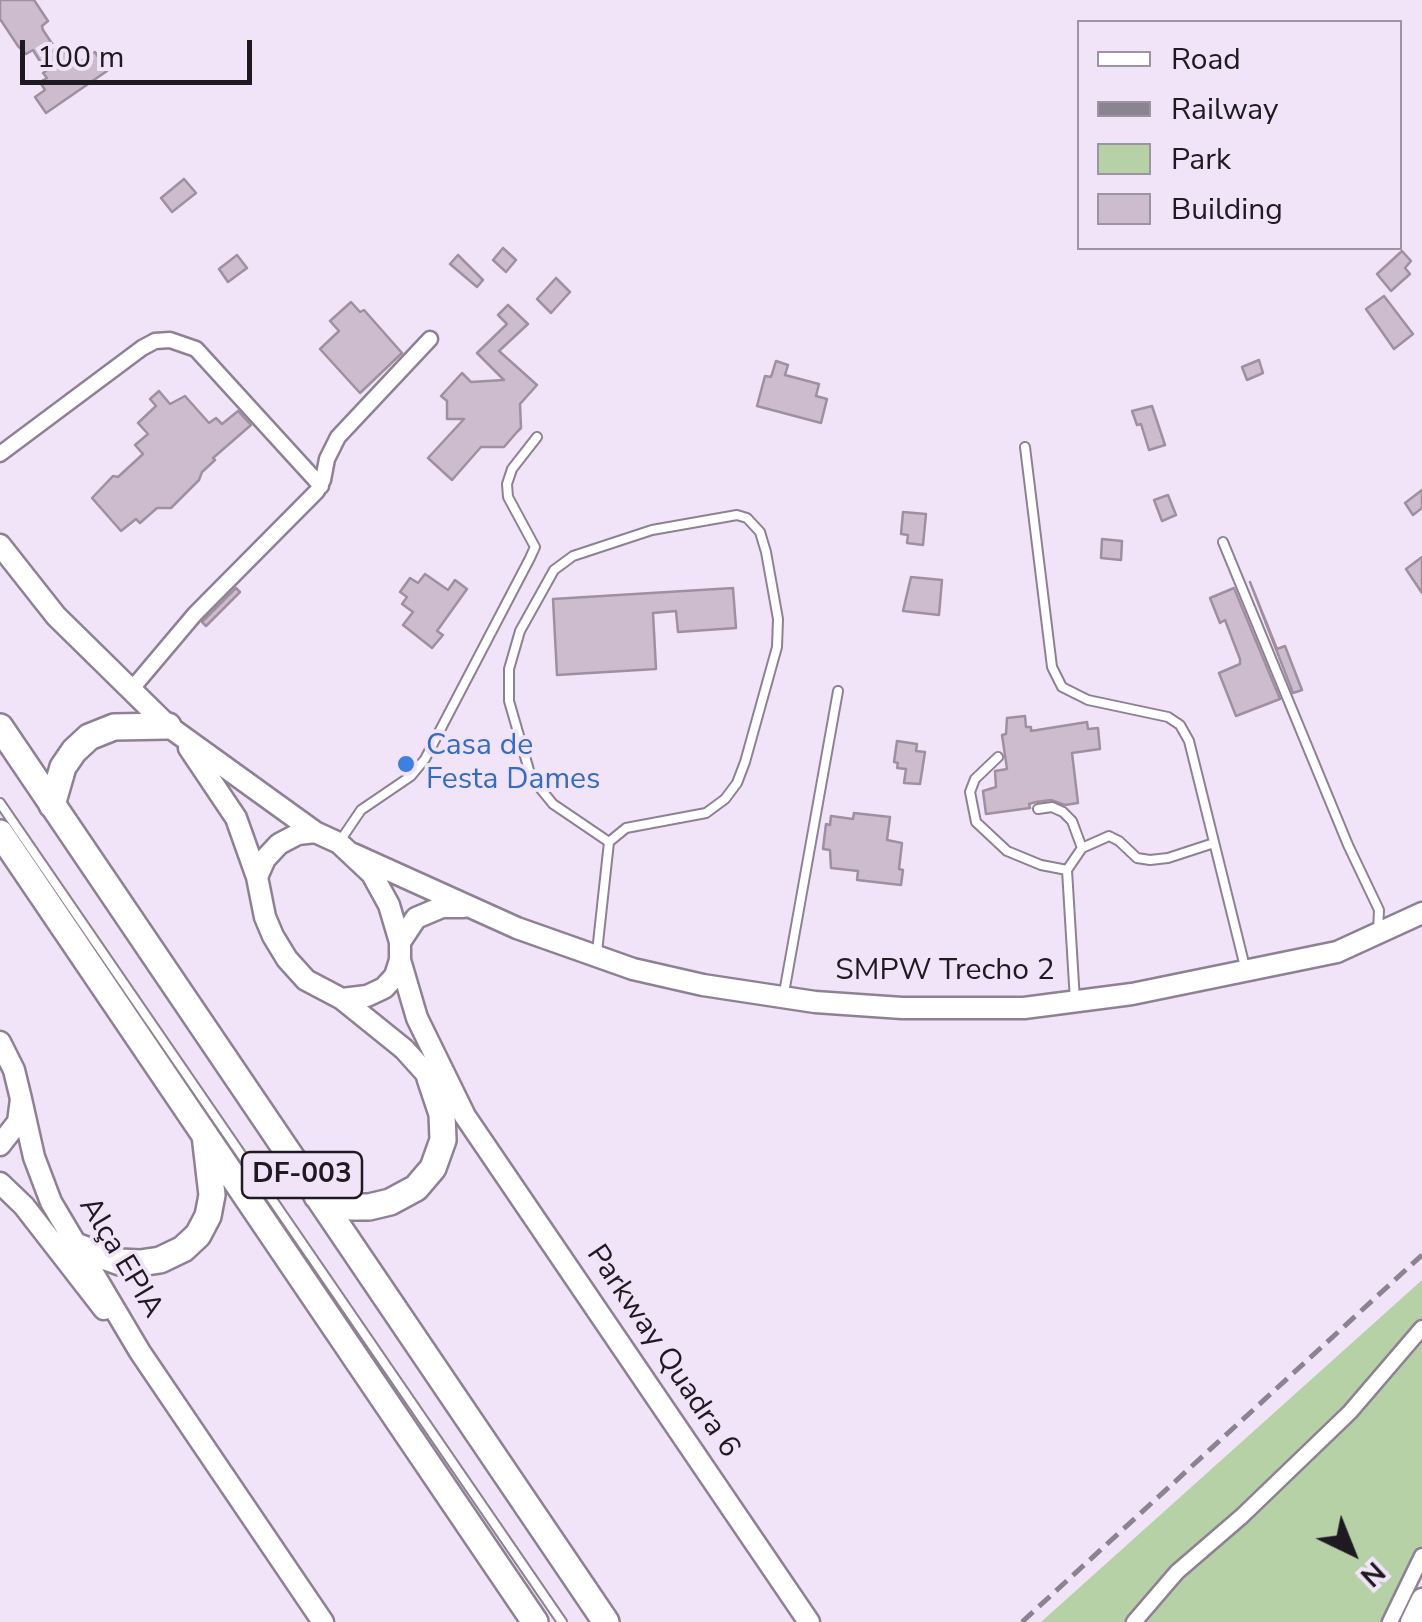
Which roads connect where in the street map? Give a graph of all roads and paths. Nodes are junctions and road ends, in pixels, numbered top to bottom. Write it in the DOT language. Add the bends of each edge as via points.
graph roads {
  1 [pos="430,339"];
  2 [pos="537,437"];
  3 [pos="1025,447"];
  4 [pos="0,454"];
  5 [pos="321,486"];
  6 [pos="1223,542"];
  7 [pos="0,545"];
  8 [pos="838,690"];
  9 [pos="130,691"];
  10 [pos="0,727"];
  11 [pos="174,730"];
  12 [pos="998,756"];
  13 [pos="0,804"];
  14 [pos="52,806"];
  15 [pos="1038,809"];
  16 [pos="314,832"];
  17 [pos="1,834"];
  18 [pos="610,842"];
  19 [pos="1214,843"];
  20 [pos="1082,848"];
  21 [pos="346,849"];
  22 [pos="1066,870"];
  23 [pos="257,877"];
  24 [pos="468,908"];
  25 [pos="1422,913"];
  26 [pos="1378,934"];
  27 [pos="400,951"];
  28 [pos="597,956"];
  29 [pos="1245,970"];
  30 [pos="784,997"];
  31 [pos="342,999"];
  32 [pos="1075,1001"];
  33 [pos="0,1042"];
  34 [pos="430,1078"];
  35 [pos="22,1099"];
  36 [pos="465,1116"];
  37 [pos="204,1130"];
  38 [pos="0,1145"];
  39 [pos="0,1183"];
  40 [pos="317,1196"];
  41 [pos="78,1248"];
  42 [pos="1422,1328"];
  43 [pos="140,1352"];
  44 [pos="1422,1556"];
  45 [pos="1422,1599"];
  46 [pos="323,1622"];
  47 [pos="535,1622"];
  48 [pos="562,1622"];
  49 [pos="606,1622"];
  50 [pos="810,1622"];
  51 [pos="1134,1622"];
  52 [pos="1390,1622"];
  53 [pos="1411,1622"];
  1 -- 5 [label="street" via="338,438"];
  2 -- 21 [label="lane" via="507,484 534,547 530,558 425,759 361,810"];
  3 -- 19 [label="lane" via="1052,667 1062,687 1088,700 1180,725"];
  4 -- 5 [label="street" via="142,348 170,340 196,349"];
  5 -- 9 [label="street" via="194,614"];
  6 -- 26 [label="lane" via="1379,910"];
  7 -- 9 [label="street" via="56,616"];
  8 -- 30 [label="lane"];
  9 -- 11 [label="street"];
  10 -- 14 [label="highway, DF-003"];
  11 -- 14 [label="highway" via="114,727 89,737 63,767"];
  11 -- 16 [label="street"];
  11 -- 23 [label="street" via="236,818"];
  12 -- 22 [label="lane" via="970,792 976,822 1007,851"];
  13 -- 48 [label="lane"];
  14 -- 40 [label="highway, DF-003"];
  15 -- 20 [label="lane" via="1062,812"];
  16 -- 21 [label="street"];
  16 -- 23 [label="street" via="279,844"];
  17 -- 37 [label="highway, DF-003"];
  18 -- 18 [label="lane" via="553,804 531,777 509,701 520,631 554,570 573,556 652,530 747,518 766,552 777,647 737,783 706,813 626,828"];
  18 -- 28 [label="lane"];
  19 -- 20 [label="lane" via="1150,860 1136,858 1109,836"];
  19 -- 29 [label="lane"];
  20 -- 22 [label="lane"];
  21 -- 24 [label="street, SMPW Trecho 2"];
  21 -- 27 [label="street" via="390,905"];
  22 -- 32 [label="lane"];
  23 -- 31 [label="street" via="265,918 287,959 306,980"];
  24 -- 27 [label="street" via="428,910 408,926"];
  24 -- 28 [label="street, SMPW Trecho 2"];
  25 -- 26 [label="street, SMPW Trecho 2"];
  26 -- 29 [label="street, SMPW Trecho 2" via="1336,952"];
  27 -- 31 [label="street" via="395,976 384,988"];
  27 -- 36 [label="street, Parkway Quadra 6" via="417,1018"];
  28 -- 30 [label="street, SMPW Trecho 2" via="703,985"];
  29 -- 32 [label="street, SMPW Trecho 2"];
  30 -- 32 [label="street, SMPW Trecho 2" via="902,1008"];
  31 -- 34 [label="street, Parkway Quadra 6"];
  33 -- 35 [label="street, Alça EPIA"];
  34 -- 36 [label="street, Parkway Quadra 6"];
  34 -- 40 [label="highway" via="443,1140 416,1188 369,1206"];
  35 -- 38 [label="street" via="18,1122"];
  35 -- 41 [label="street, Alça EPIA" via="34,1157"];
  36 -- 50 [label="street, Parkway Quadra 6"];
  37 -- 41 [label="highway" via="212,1196 198,1235 172,1254 140,1264"];
  37 -- 47 [label="highway, DF-003"];
  39 -- 43 [label="street, Alça EPIA"];
  40 -- 49 [label="highway, DF-003"];
  41 -- 43 [label="street, Alça EPIA"];
  42 -- 51 [label="street" via="1350,1412 1177,1572"];
  43 -- 46 [label="street"];
  44 -- 52 [label="street"];
  45 -- 53 [label="street"];
}
